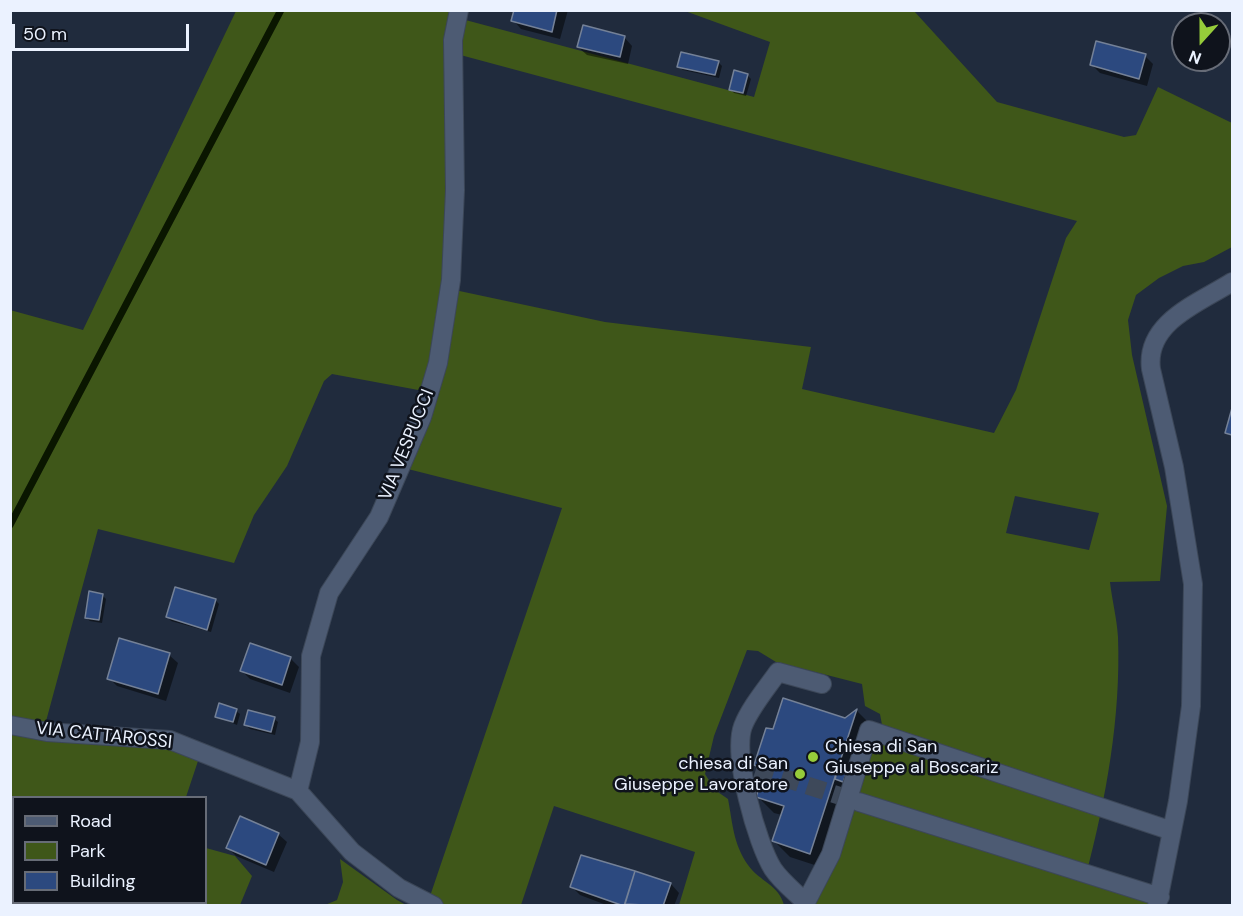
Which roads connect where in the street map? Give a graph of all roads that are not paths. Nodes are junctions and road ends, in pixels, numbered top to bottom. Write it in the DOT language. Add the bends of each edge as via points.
graph roads {
  1 [pos="459,10"];
  2 [pos="1233,282"];
  3 [pos="822,684"];
  4 [pos="10,725"];
  5 [pos="298,791"];
  6 [pos="859,802"];
  7 [pos="1172,831"];
  8 [pos="1158,902"];
  9 [pos="804,904"];
  10 [pos="434,906"];
  1 -- 5 [label="street, VIA VESPUCCI" via="453,40 455,190 451,280 438,363 422,417 379,517 329,593 311,656 310,742"];
  2 -- 7 [label="street" via="1164,327 1150,353 1174,468 1192,584 1191,706"];
  3 -- 9 [label="street" via="778,672 742,728 749,766 745,790 773,869"];
  4 -- 5 [label="street, VIA CATTAROSSI" via="47,732 170,740"];
  5 -- 10 [label="street, VIA CATTAROSSI" via="352,852 399,888"];
  6 -- 8 [label="street"];
  7 -- 8 [label="street"];
  7 -- 9 [label="street" via="869,730 831,854"];
}
